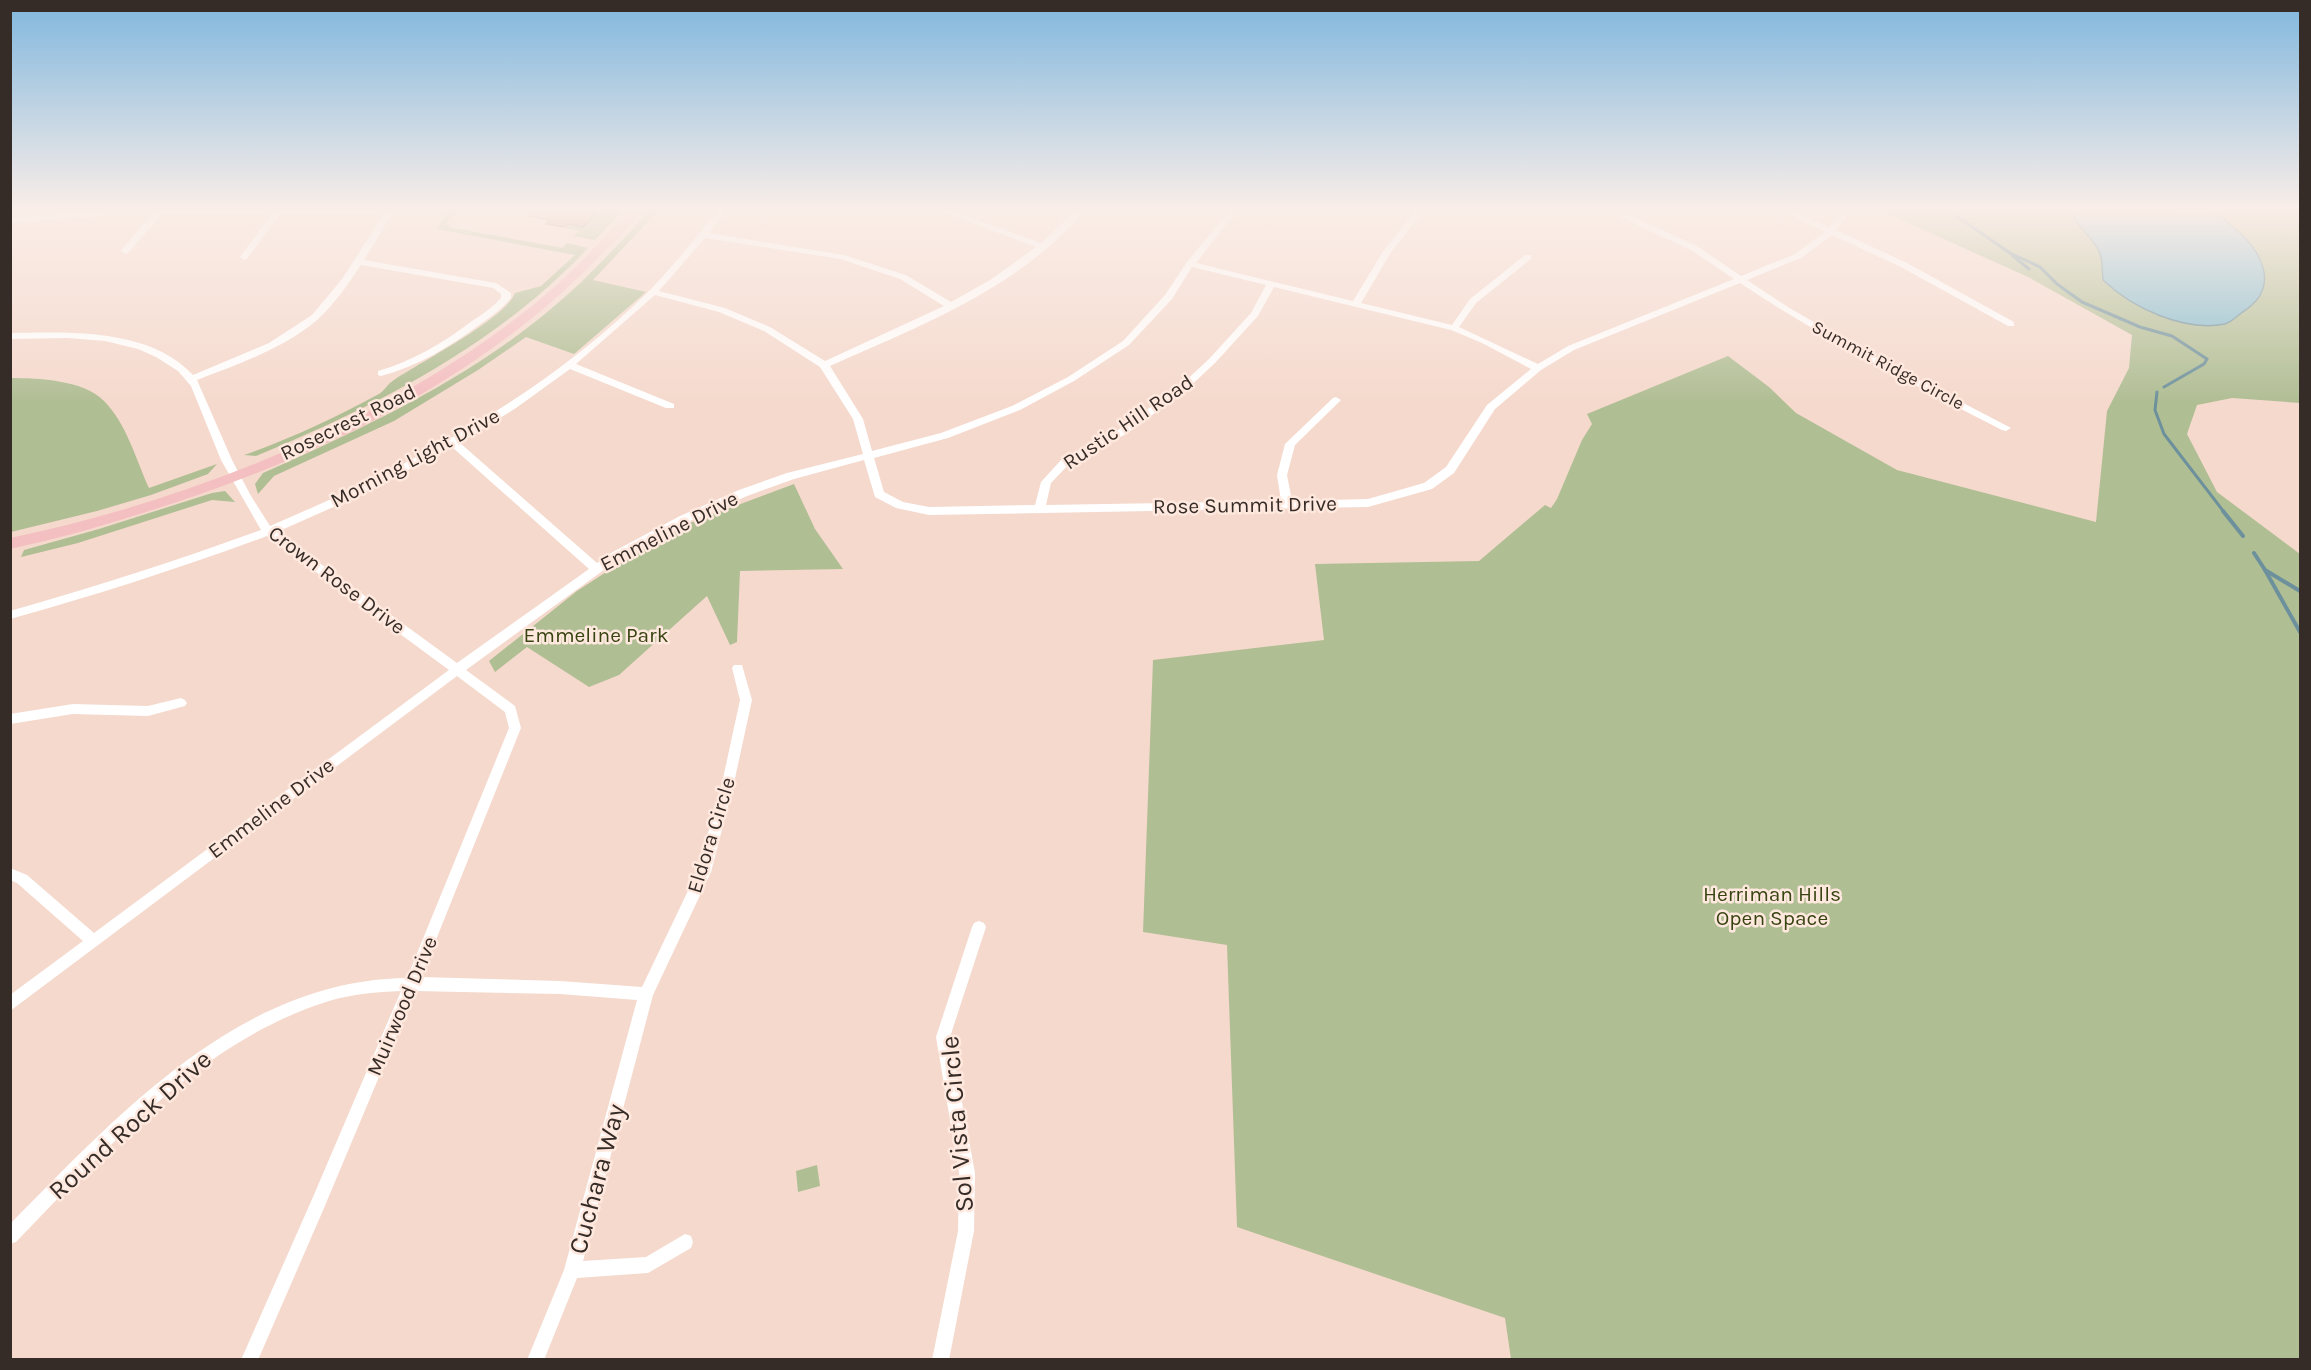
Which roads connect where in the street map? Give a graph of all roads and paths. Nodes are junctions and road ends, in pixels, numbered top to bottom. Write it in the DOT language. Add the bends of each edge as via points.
graph roads {
  1 [pos="347,275"];
  2 [pos="438,275"];
  3 [pos="574,275"];
  4 [pos="668,275"];
  5 [pos="897,275"];
  6 [pos="1004,275"];
  7 [pos="1183,275"];
  8 [pos="1232,275"];
  9 [pos="1373,275"];
  10 [pos="1506,275"];
  11 [pos="1734,275"];
  12 [pos="1754,275"];
  13 [pos="1923,275"];
  14 [pos="1742,280"];
  15 [pos="1271,285"];
  16 [pos="653,292"];
  17 [pos="1356,304"];
  18 [pos="950,306"];
  19 [pos="2011,324"];
  20 [pos="1454,328"];
  21 [pos="10,336"];
  22 [pos="569,365"];
  23 [pos="824,365"];
  24 [pos="1538,368"];
  25 [pos="381,373"];
  26 [pos="191,379"];
  27 [pos="1336,400"];
  28 [pos="670,406"];
  29 [pos="2006,428"];
  30 [pos="453,442"];
  31 [pos="867,457"];
  32 [pos="234,476"];
  33 [pos="1287,504"];
  34 [pos="1040,508"];
  35 [pos="268,531"];
  36 [pos="10,544"];
  37 [pos="596,568"];
  38 [pos="10,615"];
  39 [pos="738,669"];
  40 [pos="456,670"];
  41 [pos="181,704"];
  42 [pos="10,719"];
  43 [pos="10,874"];
  44 [pos="979,927"];
  45 [pos="93,941"];
  46 [pos="412,984"];
  47 [pos="646,994"];
  48 [pos="10,1004"];
  49 [pos="10,1236"];
  50 [pos="685,1242"];
  51 [pos="572,1270"];
  52 [pos="249,1359"];
  53 [pos="535,1359"];
  54 [pos="940,1359"];
  1 -- 26 [label="street" via="328,303 300,328 272,345"];
  2 -- 25 [label="street" via="496,286 507,295 499,306 413,364"];
  3 -- 32 [label="main road, Rosecrest Road" via="487,346 387,406"];
  4 -- 16 [label="street, Morning Light Drive"];
  5 -- 18 [label="street"];
  6 -- 18 [label="street"];
  7 -- 31 [label="street, Emmeline Drive" via="1169,297 1126,343 1071,379 1016,408 955,432"];
  8 -- 15 [label="street"];
  9 -- 17 [label="street"];
  10 -- 20 [label="street" via="1473,301"];
  11 -- 14 [label="street, Summit Ridge Circle"];
  12 -- 14 [label="street, Rose Summit Drive"];
  13 -- 19 [label="street"];
  14 -- 24 [label="street, Rose Summit Drive" via="1571,348"];
  14 -- 29 [label="street, Summit Ridge Circle" via="1855,350"];
  15 -- 17 [label="street"];
  15 -- 34 [label="street, Rustic Hill Road" via="1255,314 1182,389 1122,432 1066,461 1046,482"];
  16 -- 22 [label="street, Morning Light Drive"];
  16 -- 23 [label="street, Rose Summit Drive" via="722,310 758,325"];
  17 -- 20 [label="street"];
  18 -- 23 [label="street"];
  20 -- 24 [label="street"];
  21 -- 26 [label="street" via="106,337 142,346 172,362"];
  22 -- 28 [label="street"];
  22 -- 30 [label="street, Morning Light Drive"];
  23 -- 31 [label="street, Rose Summit Drive" via="858,419"];
  24 -- 33 [label="street, Rose Summit Drive" via="1491,407 1450,470 1428,486 1368,503"];
  26 -- 32 [label="street, Crown Rose Drive"];
  27 -- 33 [label="street" via="1290,444 1282,475"];
  30 -- 35 [label="street, Morning Light Drive" via="386,478"];
  30 -- 37 [label="street"];
  31 -- 34 [label="street, Rose Summit Drive" via="879,494 900,505 929,511"];
  31 -- 37 [label="street, Emmeline Drive" via="743,493 684,519"];
  32 -- 35 [label="street, Crown Rose Drive"];
  32 -- 36 [label="main road, Rosecrest Road" via="114,517"];
  33 -- 34 [label="street, Rose Summit Drive"];
  35 -- 38 [label="street, Morning Light Drive" via="155,573"];
  35 -- 40 [label="street, Crown Rose Drive"];
  37 -- 40 [label="street, Emmeline Drive"];
  39 -- 47 [label="street, Eldora Circle" via="746,700 704,872"];
  40 -- 45 [label="street, Emmeline Drive"];
  40 -- 46 [label="street, Muirwood Drive" via="511,709 515,728"];
  41 -- 42 [label="street" via="148,711 72,709"];
  43 -- 45 [label="street" via="22,879"];
  44 -- 54 [label="street, Sol Vista Circle" via="943,1037 967,1173 966,1231"];
  45 -- 48 [label="street, Emmeline Drive"];
  46 -- 47 [label="street, Round Rock Drive" via="590,987"];
  46 -- 49 [label="street, Round Rock Drive" via="373,985 330,994 232,1037 187,1069 99,1146"];
  46 -- 52 [label="street, Muirwood Drive"];
  47 -- 51 [label="street, Cuchara Way"];
  50 -- 51 [label="street" via="648,1264"];
  51 -- 53 [label="street, Cuchara Way"];
}
